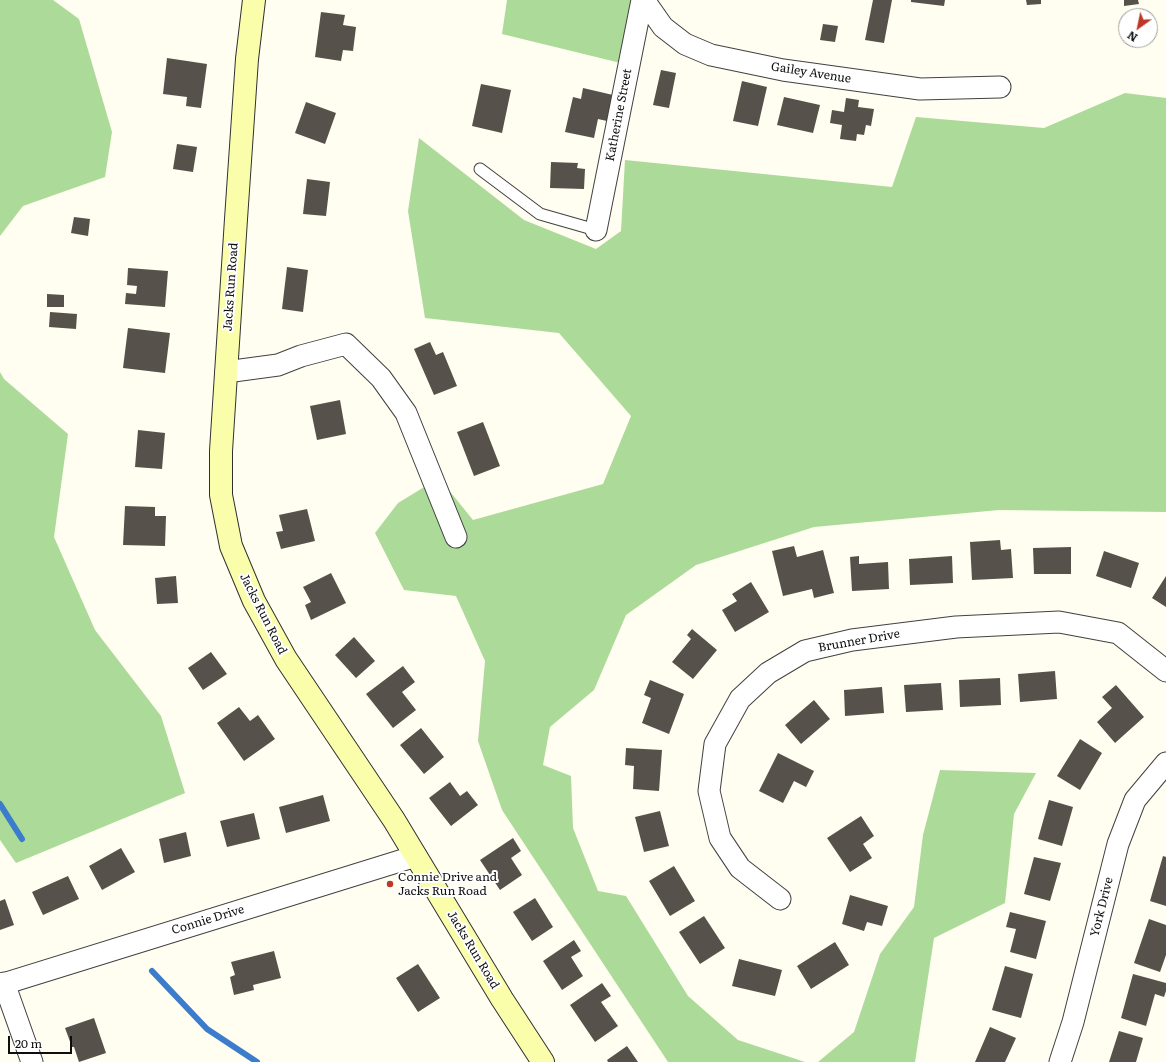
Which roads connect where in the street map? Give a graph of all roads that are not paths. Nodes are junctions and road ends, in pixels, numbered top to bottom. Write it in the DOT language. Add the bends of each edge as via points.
graph roads {
  1 [pos="254,0"];
  2 [pos="643,0"];
  3 [pos="1000,87"];
  4 [pos="480,169"];
  5 [pos="596,230"];
  6 [pos="226,372"];
  7 [pos="456,537"];
  8 [pos="1166,671"];
  9 [pos="1166,763"];
  10 [pos="416,856"];
  11 [pos="780,899"];
  12 [pos="2,984"];
  13 [pos="32,1062"];
  14 [pos="543,1062"];
  15 [pos="1060,1062"];
  1 -- 6 [label="street, Jacks Run Road" via="247,66"];
  2 -- 3 [label="street, Gailey Avenue" via="663,27 685,44 711,55 783,70 920,89"];
  2 -- 5 [label="street, Katherine Street"];
  4 -- 5 [label="lane" via="540,214"];
  6 -- 7 [label="street" via="278,365 346,344 381,378 406,414"];
  6 -- 10 [label="street, Jacks Run Road" via="221,495 231,546 254,601 286,659"];
  8 -- 11 [label="street, Brunner Drive" via="1118,633 1059,622 956,627 852,640 805,650 768,673 740,699 715,744 709,791 720,838 740,868"];
  9 -- 15 [label="street, York Drive" via="1135,800 1118,844 1073,1022"];
  10 -- 12 [label="street, Connie Drive"];
  10 -- 14 [label="street, Jacks Run Road"];
  12 -- 13 [label="street"];
}
